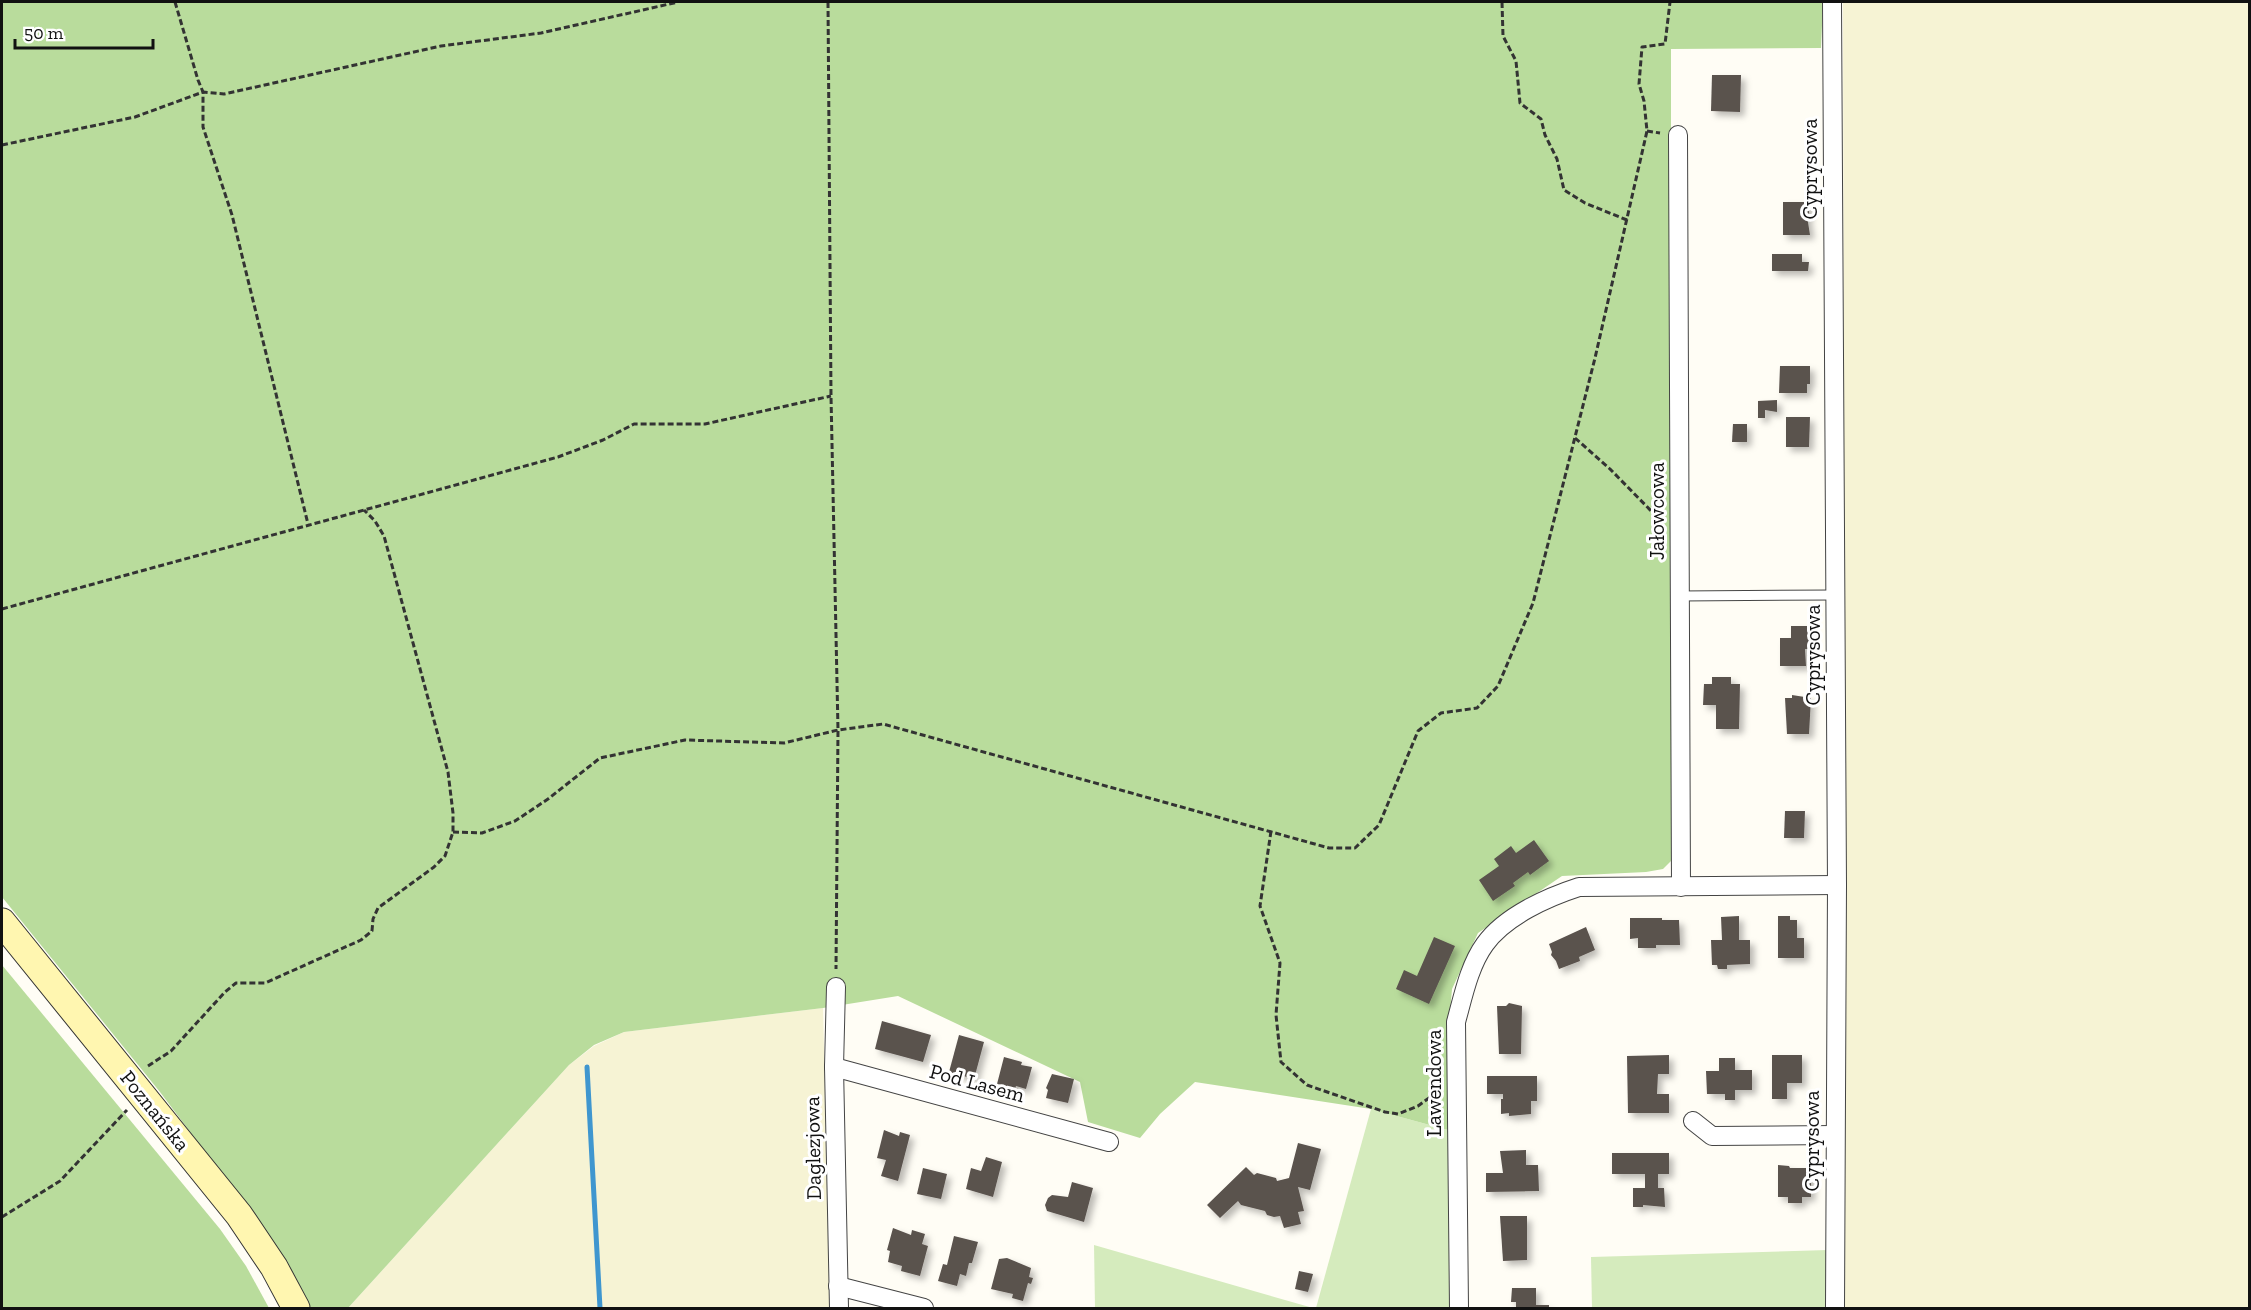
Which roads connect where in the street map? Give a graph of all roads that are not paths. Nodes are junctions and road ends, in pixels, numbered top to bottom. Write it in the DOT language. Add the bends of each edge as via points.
graph roads {
  1 [pos="1832,2"];
  2 [pos="1678,135"];
  3 [pos="1835,595"];
  4 [pos="1680,596"];
  5 [pos="1837,885"];
  6 [pos="1681,887"];
  7 [pos="2,922"];
  8 [pos="836,987"];
  9 [pos="834,1067"];
  10 [pos="1693,1121"];
  11 [pos="1835,1135"];
  12 [pos="1109,1142"];
  13 [pos="838,1286"];
  14 [pos="296,1308"];
  15 [pos="839,1308"];
  16 [pos="924,1308"];
  17 [pos="1459,1308"];
  18 [pos="1835,1308"];
  1 -- 3 [label="street, Cyprysowa"];
  2 -- 4 [label="street, Jałowcowa"];
  3 -- 4 [label="lane"];
  3 -- 5 [label="street, Cyprysowa"];
  4 -- 6 [label="street, Jałowcowa"];
  5 -- 6 [label="street, Lawendowa"];
  5 -- 11 [label="street, Cyprysowa"];
  6 -- 17 [label="street, Lawendowa" via="1579,887 1527,909 1485,944 1468,979 1456,1022"];
  7 -- 14 [label="street, Poznańska" via="251,1232"];
  8 -- 9 [label="street, Daglezjowa"];
  9 -- 12 [label="street, Pod Lasem"];
  9 -- 13 [label="street, Daglezjowa"];
  10 -- 11 [label="street" via="1712,1136"];
  11 -- 18 [label="street, Cyprysowa"];
  13 -- 15 [label="street, Daglezjowa"];
  13 -- 16 [label="street"];
}
